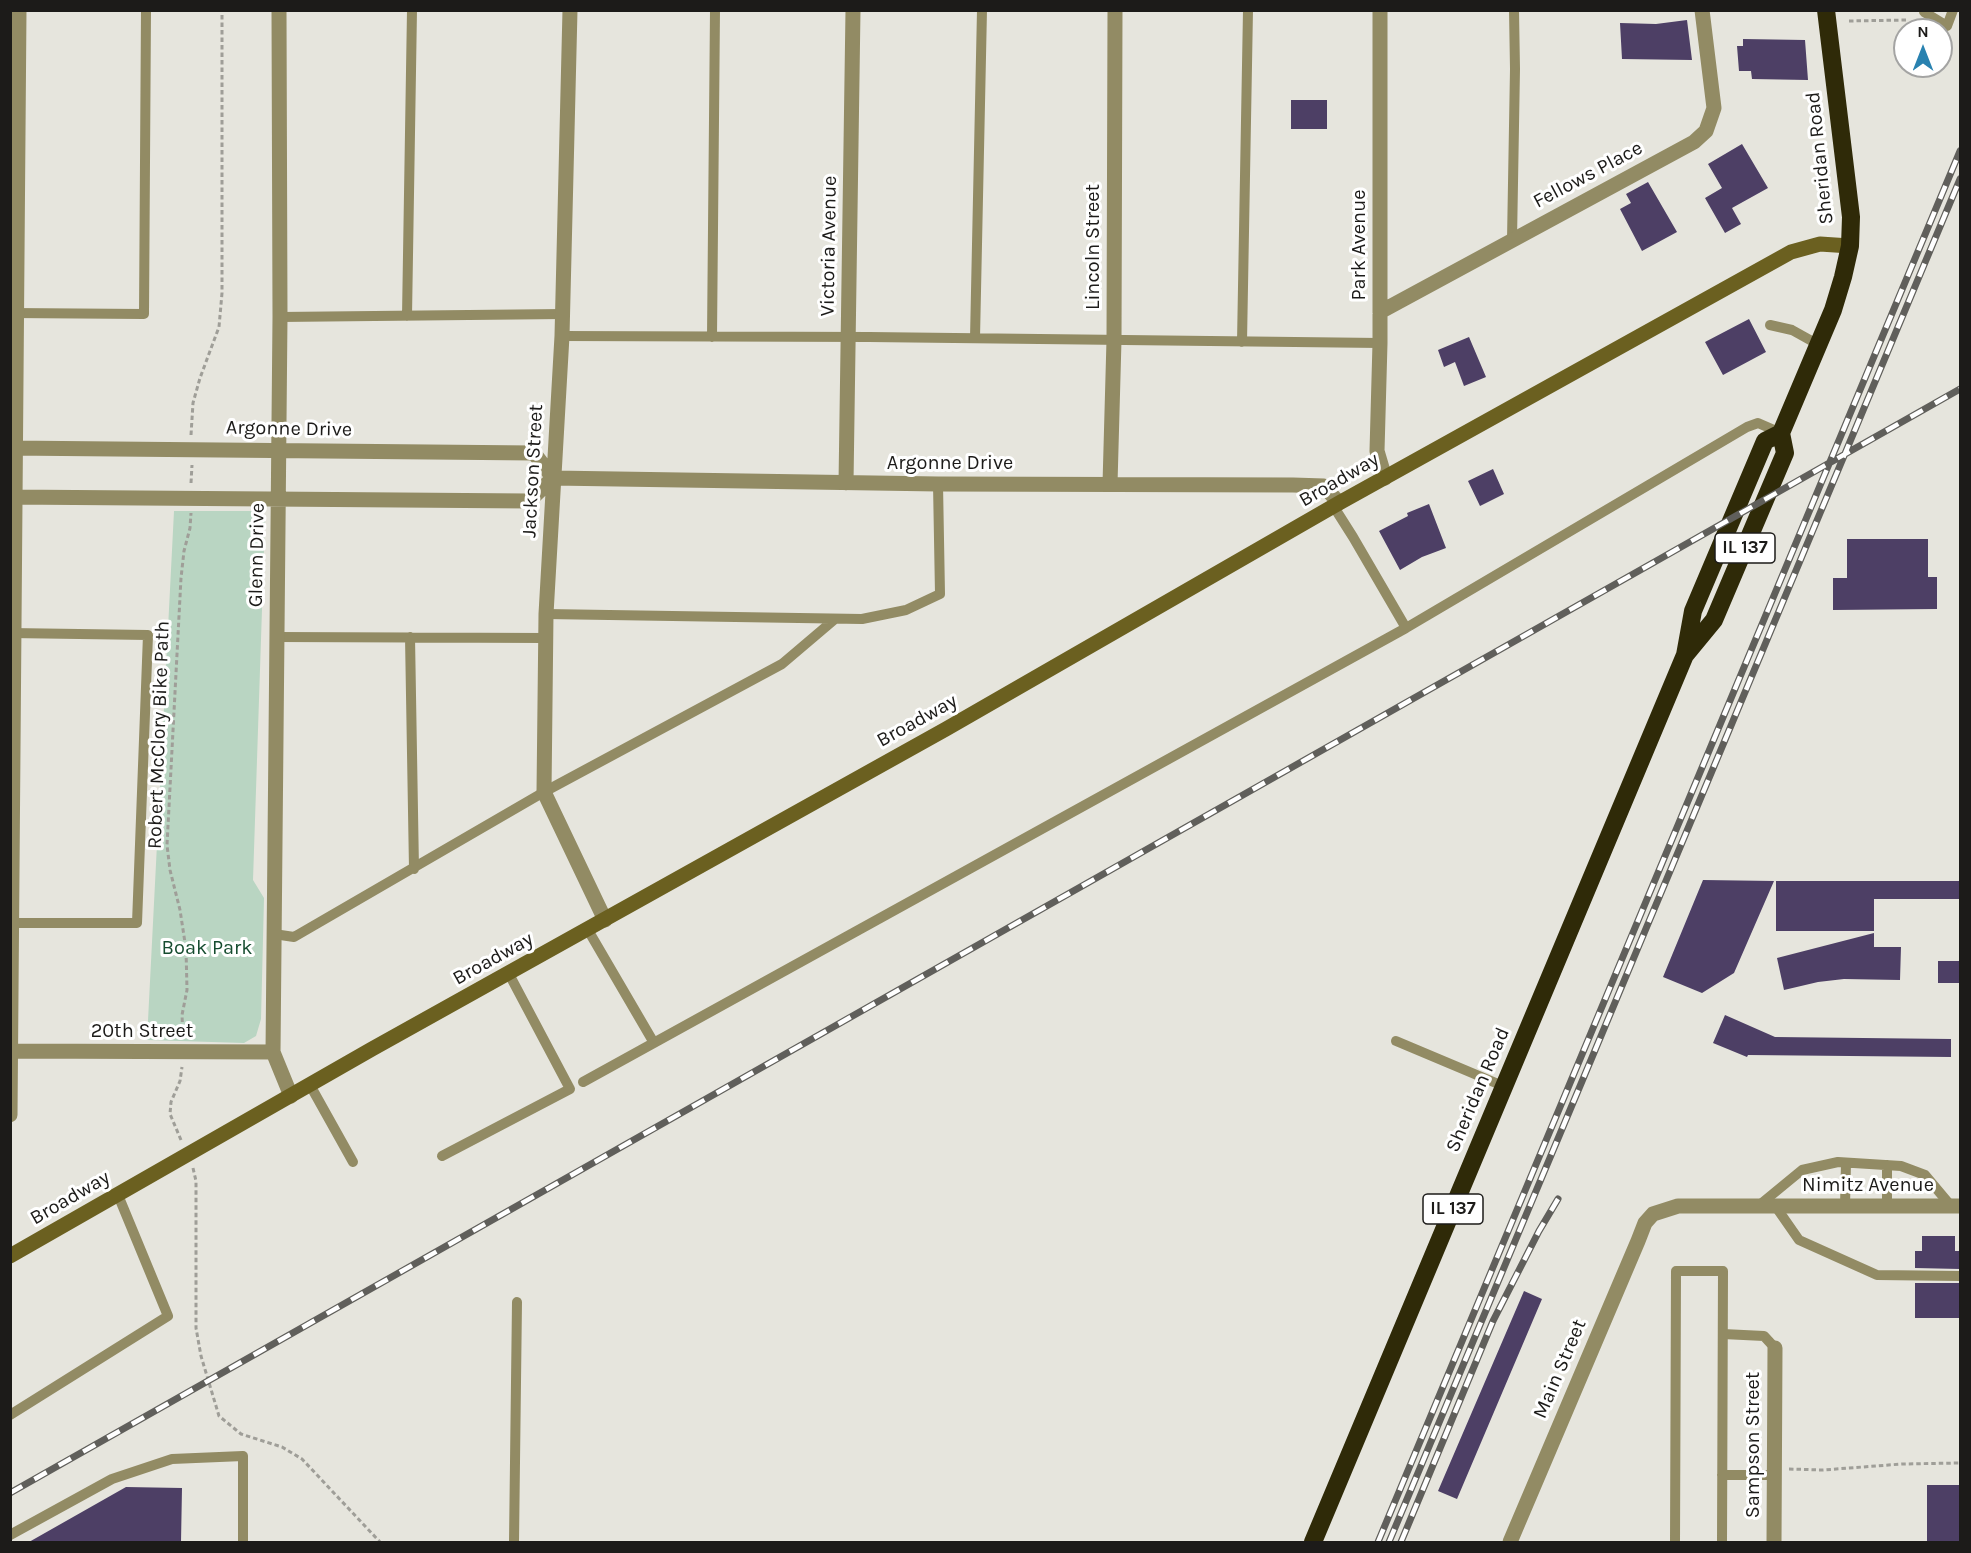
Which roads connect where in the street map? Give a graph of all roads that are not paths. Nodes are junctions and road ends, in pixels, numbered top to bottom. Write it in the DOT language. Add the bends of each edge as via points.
graph roads {
  1 [pos="19,10"];
  2 [pos="146,10"];
  3 [pos="279,10"];
  4 [pos="412,10"];
  5 [pos="570,10"];
  6 [pos="716,10"];
  7 [pos="853,10"];
  8 [pos="982,10"];
  9 [pos="1115,10"];
  10 [pos="1248,10"];
  11 [pos="1380,10"];
  12 [pos="1514,10"];
  13 [pos="1702,10"];
  14 [pos="1826,10"];
  15 [pos="1924,10"];
  16 [pos="1953,10"];
  17 [pos="1512,240"];
  18 [pos="1850,246"];
  19 [pos="1380,312"];
  20 [pos="14,313"];
  21 [pos="563,314"];
  22 [pos="407,316"];
  23 [pos="280,317"];
  24 [pos="1770,325"];
  25 [pos="562,336"];
  26 [pos="712,337"];
  27 [pos="848,337"];
  28 [pos="975,338"];
  29 [pos="1114,340"];
  30 [pos="1242,342"];
  31 [pos="1380,343"];
  32 [pos="1819,345"];
  33 [pos="1781,433"];
  34 [pos="13,448"];
  35 [pos="279,450"];
  36 [pos="554,478"];
  37 [pos="1385,478"];
  38 [pos="846,483"];
  39 [pos="938,484"];
  40 [pos="1110,484"];
  41 [pos="13,497"];
  42 [pos="278,499"];
  43 [pos="1336,505"];
  44 [pos="546,614"];
  45 [pos="835,619"];
  46 [pos="1406,628"];
  47 [pos="12,633"];
  48 [pos="277,637"];
  49 [pos="410,637"];
  50 [pos="546,638"];
  51 [pos="544,792"];
  52 [pos="414,869"];
  53 [pos="605,920"];
  54 [pos="11,922"];
  55 [pos="588,930"];
  56 [pos="274,934"];
  57 [pos="509,974"];
  58 [pos="1396,1041"];
  59 [pos="654,1043"];
  60 [pos="11,1051"];
  61 [pos="273,1053"];
  62 [pos="584,1082"];
  63 [pos="310,1085"];
  64 [pos="1503,1086"];
  65 [pos="291,1095"];
  66 [pos="10,1115"];
  67 [pos="442,1155"];
  68 [pos="353,1162"];
  69 [pos="1846,1163"];
  70 [pos="1887,1166"];
  71 [pos="118,1195"];
  72 [pos="1845,1206"];
  73 [pos="1887,1206"];
  74 [pos="1956,1206"];
  75 [pos="1757,1207"];
  76 [pos="1776,1207"];
  77 [pos="1653,1214"];
  78 [pos="10,1256"];
  79 [pos="1960,1276"];
  80 [pos="517,1302"];
  81 [pos="1723,1334"];
  82 [pos="1774,1348"];
  83 [pos="10,1415"];
  84 [pos="1774,1472"];
  85 [pos="1722,1475"];
  86 [pos="10,1535"];
  87 [pos="243,1542"];
  88 [pos="514,1542"];
  89 [pos="1313,1542"];
  90 [pos="1510,1542"];
  91 [pos="1675,1542"];
  92 [pos="1722,1542"];
  93 [pos="1773,1542"];
  1 -- 20 [label="street"];
  2 -- 20 [label="lane" via="144,314"];
  3 -- 23 [label="street, Glenn Drive"];
  4 -- 22 [label="lane"];
  5 -- 21 [label="street, Jackson Street"];
  6 -- 26 [label="lane"];
  7 -- 27 [label="street, Victoria Avenue"];
  8 -- 28 [label="lane"];
  9 -- 29 [label="street, Lincoln Street"];
  10 -- 30 [label="lane"];
  11 -- 19 [label="street, Park Avenue"];
  12 -- 17 [label="lane"];
  13 -- 17 [label="street, Fellows Place" via="1714,108 1706,131 1694,142"];
  14 -- 18 [label="highway, Sheridan Road / IL 137" via="1849,188"];
  15 -- 16 [label="lane" via="1947,26"];
  17 -- 19 [label="street, Fellows Place"];
  18 -- 32 [label="highway, Sheridan Road / IL 137" via="1839,294"];
  18 -- 37 [label="street, Broadway" via="1820,244 1791,252"];
  19 -- 31 [label="street, Park Avenue"];
  20 -- 34 [label="street"];
  21 -- 22 [label="lane"];
  21 -- 25 [label="street, Jackson Street"];
  22 -- 23 [label="lane"];
  23 -- 35 [label="street, Glenn Drive"];
  24 -- 32 [label="lane" via="1792,330"];
  25 -- 26 [label="lane"];
  25 -- 36 [label="street, Jackson Street"];
  26 -- 27 [label="lane"];
  27 -- 28 [label="lane"];
  27 -- 38 [label="street, Victoria Avenue"];
  28 -- 29 [label="lane"];
  29 -- 30 [label="lane"];
  29 -- 40 [label="street, Lincoln Street"];
  30 -- 31 [label="lane"];
  31 -- 37 [label="street, Park Avenue" via="1377,451"];
  32 -- 33 [label="highway, Sheridan Road / IL 137"];
  33 -- 46 [label="lane" via="1758,423 1747,427"];
  33 -- 64 [label="highway, Sheridan Road / IL 137" via="1765,441 1756,462 1693,611 1685,655"];
  34 -- 35 [label="street, Argonne Drive"];
  34 -- 41 [label="street"];
  35 -- 36 [label="street, Argonne Drive" via="534,453"];
  35 -- 42 [label="street, Glenn Drive"];
  36 -- 38 [label="street, Argonne Drive"];
  36 -- 42 [label="street" via="529,501"];
  36 -- 44 [label="street, Jackson Street"];
  37 -- 43 [label="street, Broadway"];
  38 -- 39 [label="street, Argonne Drive"];
  39 -- 40 [label="street, Argonne Drive"];
  39 -- 45 [label="lane" via="940,594 906,610 862,619"];
  40 -- 43 [label="street, Argonne Drive" via="1323,486"];
  41 -- 42 [label="street"];
  41 -- 47 [label="street"];
  42 -- 48 [label="street, Glenn Drive"];
  43 -- 46 [label="lane"];
  43 -- 53 [label="street, Broadway"];
  44 -- 45 [label="lane"];
  44 -- 50 [label="street, Jackson Street"];
  45 -- 51 [label="lane" via="782,664"];
  46 -- 59 [label="lane"];
  47 -- 54 [label="street"];
  47 -- 54 [label="lane" via="148,635 137,923"];
  48 -- 49 [label="lane"];
  48 -- 56 [label="street, Glenn Drive"];
  49 -- 50 [label="lane"];
  49 -- 52 [label="lane"];
  50 -- 51 [label="street, Jackson Street"];
  51 -- 52 [label="lane"];
  51 -- 53 [label="street, Jackson Street"];
  52 -- 56 [label="lane" via="294,937"];
  53 -- 55 [label="street, Broadway"];
  54 -- 60 [label="street"];
  55 -- 57 [label="street, Broadway"];
  55 -- 59 [label="lane"];
  56 -- 61 [label="street, Glenn Drive"];
  57 -- 63 [label="street, Broadway"];
  57 -- 67 [label="lane" via="570,1089"];
  58 -- 64 [label="lane"];
  59 -- 62 [label="lane"];
  60 -- 61 [label="street, 20th Street"];
  60 -- 66 [label="street"];
  61 -- 65 [label="street, Glenn Drive"];
  63 -- 65 [label="street, Broadway"];
  63 -- 68 [label="lane"];
  64 -- 89 [label="highway, Sheridan Road / IL 137"];
  65 -- 71 [label="street, Broadway"];
  69 -- 70 [label="lane"];
  69 -- 72 [label="lane"];
  69 -- 75 [label="lane" via="1802,1170"];
  70 -- 73 [label="lane"];
  70 -- 74 [label="lane" via="1925,1175"];
  71 -- 78 [label="street, Broadway"];
  71 -- 83 [label="lane" via="168,1316"];
  72 -- 73 [label="street, Nimitz Avenue"];
  72 -- 76 [label="street, Nimitz Avenue"];
  73 -- 74 [label="street, Nimitz Avenue"];
  75 -- 76 [label="street, Nimitz Avenue"];
  75 -- 77 [label="street, Nimitz Avenue" via="1678,1206"];
  76 -- 79 [label="lane, Nimitz Avenue" via="1799,1240 1877,1275"];
  77 -- 90 [label="street, Main Street" via="1645,1223"];
  80 -- 88 [label="lane"];
  81 -- 82 [label="lane" via="1764,1336"];
  81 -- 85 [label="lane"];
  81 -- 91 [label="lane" via="1723,1271 1676,1271"];
  82 -- 84 [label="street, Sampson Street"];
  84 -- 85 [label="lane"];
  84 -- 93 [label="street, Sampson Street"];
  85 -- 92 [label="lane"];
  86 -- 87 [label="lane" via="112,1479 172,1459 243,1456"];
}
